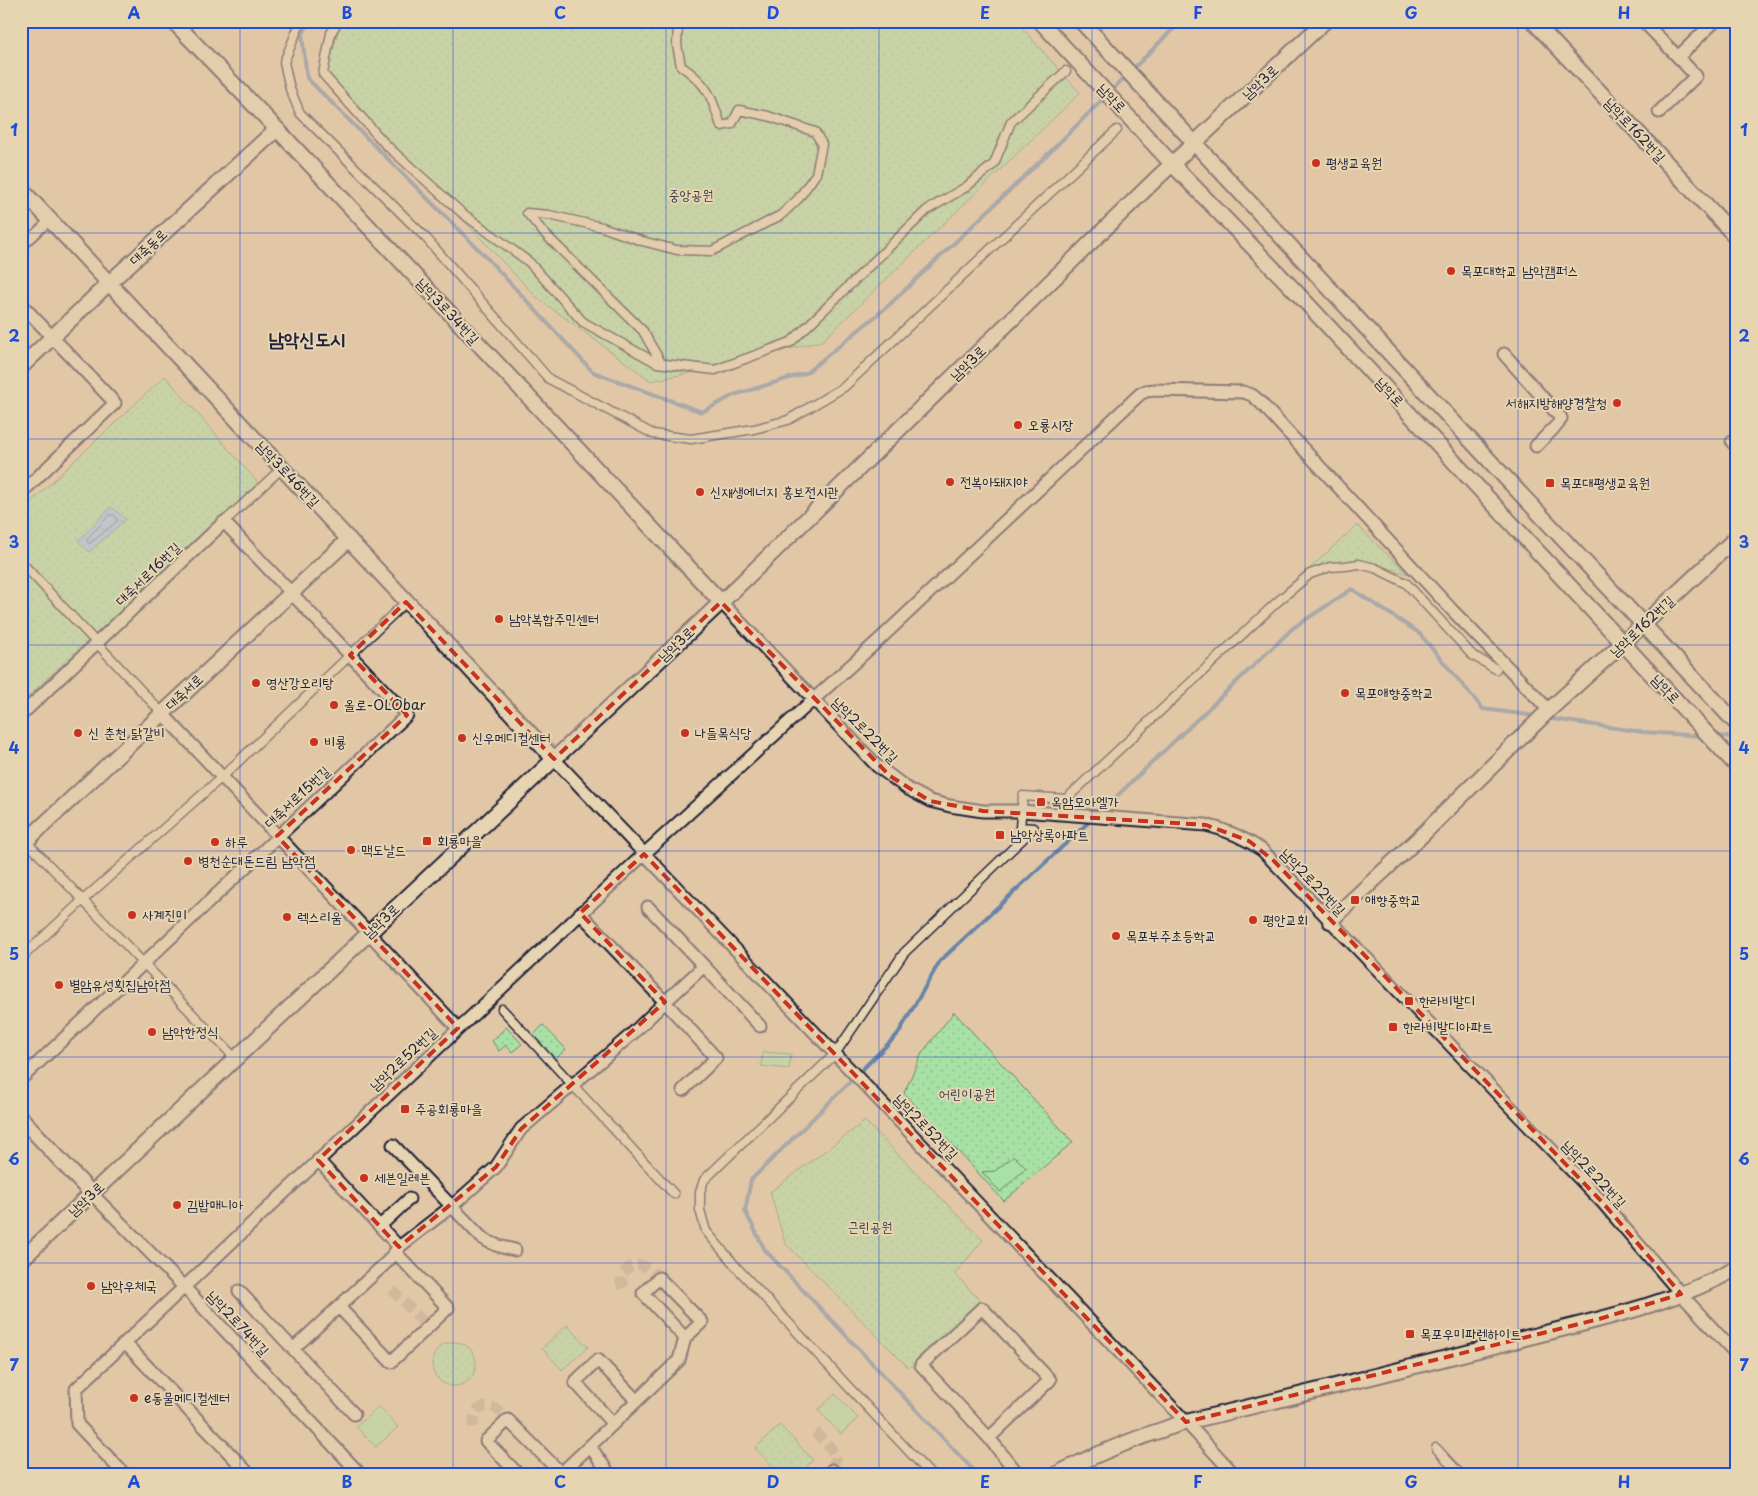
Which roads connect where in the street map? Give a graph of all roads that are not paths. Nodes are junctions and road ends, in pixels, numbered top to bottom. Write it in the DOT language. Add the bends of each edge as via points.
graph roads {
  1 [pos="174,21"];
  2 [pos="300,21"];
  3 [pos="338,21"];
  4 [pos="676,21"];
  5 [pos="1040,21"];
  6 [pos="1081,21"];
  7 [pos="1325,21"];
  8 [pos="1533,21"];
  9 [pos="1643,21"];
  10 [pos="1715,21"];
  11 [pos="1678,57"];
  12 [pos="1066,71"];
  13 [pos="1659,112"];
  14 [pos="277,129"];
  15 [pos="1117,130"];
  16 [pos="1195,143"];
  17 [pos="1173,165"];
  18 [pos="21,189"];
  19 [pos="50,220"];
  20 [pos="1737,238"];
  21 [pos="21,247"];
  22 [pos="110,283"];
  23 [pos="21,304"];
  24 [pos="53,337"];
  25 [pos="1504,354"];
  26 [pos="661,363"];
  27 [pos="21,367"];
  28 [pos="1536,446"];
  29 [pos="282,468"];
  30 [pos="21,493"];
  31 [pos="224,522"];
  32 [pos="1737,537"];
  33 [pos="349,540"];
  34 [pos="21,562"];
  35 [pos="292,592"];
  36 [pos="406,602"];
  37 [pos="721,602"];
  38 [pos="1644,624"];
  39 [pos="97,643"];
  40 [pos="1623,643"];
  41 [pos="350,655"];
  42 [pos="1496,669"];
  43 [pos="814,700"];
  44 [pos="1547,712"];
  45 [pos="162,713"];
  46 [pos="21,715"];
  47 [pos="1735,722"];
  48 [pos="554,759"];
  49 [pos="1734,763"];
  50 [pos="222,776"];
  51 [pos="1021,811"];
  52 [pos="277,836"];
  53 [pos="23,841"];
  54 [pos="644,854"];
  55 [pos="83,900"];
  56 [pos="648,907"];
  57 [pos="580,913"];
  58 [pos="1330,921"];
  59 [pos="368,933"];
  60 [pos="21,958"];
  61 [pos="143,963"];
  62 [pos="704,966"];
  63 [pos="665,1002"];
  64 [pos="502,1009"];
  65 [pos="760,1026"];
  66 [pos="458,1028"];
  67 [pos="835,1054"];
  68 [pos="235,1058"];
  69 [pos="21,1080"];
  70 [pos="572,1085"];
  71 [pos="683,1090"];
  72 [pos="21,1118"];
  73 [pos="393,1145"];
  74 [pos="318,1160"];
  75 [pos="92,1194"];
  76 [pos="674,1194"];
  77 [pos="409,1199"];
  78 [pos="452,1206"];
  79 [pos="380,1226"];
  80 [pos="397,1249"];
  81 [pos="515,1250"];
  82 [pos="21,1260"];
  83 [pos="1737,1268"];
  84 [pos="184,1287"];
  85 [pos="239,1291"];
  86 [pos="1680,1294"];
  87 [pos="339,1308"];
  88 [pos="685,1338"];
  89 [pos="125,1343"];
  90 [pos="293,1349"];
  91 [pos="1737,1355"];
  92 [pos="637,1401"];
  93 [pos="354,1414"];
  94 [pos="1186,1422"];
  95 [pos="613,1424"];
  96 [pos="989,1438"];
  97 [pos="590,1446"];
  98 [pos="1436,1448"];
  99 [pos="560,1474"];
  100 [pos="125,1475"];
  101 [pos="250,1475"];
  102 [pos="361,1475"];
  103 [pos="519,1475"];
  104 [pos="610,1475"];
  105 [pos="930,1475"];
  106 [pos="1019,1475"];
  107 [pos="1055,1475"];
  108 [pos="1235,1475"];
  109 [pos="1461,1475"];
  1 -- 14 [label="street, 남악3로34번길"];
  2 -- 15 [label="street" via="284,62 300,113 426,238 549,379 653,434 691,439 754,429 788,420 844,387"];
  3 -- 26 [label="street" via="331,33 323,74 386,145 462,213 529,262 583,322"];
  4 -- 26 [label="street" via="681,66 710,92 721,126 732,124 739,110 815,132 822,144 816,174 781,216 712,250 677,250 602,227 527,213 643,331"];
  5 -- 17 [label="street, 남악로"];
  6 -- 16 [label="street, 남악로"];
  7 -- 16 [label="street, 남악3로"];
  8 -- 20 [label="street, 남악로162번길"];
  9 -- 11 [label="street"];
  10 -- 11 [label="street"];
  11 -- 13 [label="street" via="1696,76"];
  12 -- 26 [label="street" via="1011,122 994,164 927,210 791,342 715,370"];
  14 -- 22 [label="street, 대죽동로"];
  14 -- 37 [label="street, 남악3로34번길"];
  16 -- 17 [label="street, 남악3로"];
  16 -- 38 [label="street, 남악로"];
  17 -- 37 [label="street, 남악3로"];
  17 -- 40 [label="street, 남악로"];
  18 -- 19 [label="street, 남악3로46번길"];
  19 -- 21 [label="street"];
  19 -- 22 [label="street, 남악3로46번길"];
  22 -- 24 [label="street, 대죽동로"];
  22 -- 29 [label="street, 남악3로46번길"];
  23 -- 24 [label="street"];
  24 -- 27 [label="street, 대죽동로"];
  24 -- 30 [label="street" via="115,403"];
  25 -- 28 [label="street" via="1560,418"];
  29 -- 31 [label="street"];
  29 -- 33 [label="street, 남악3로46번길"];
  31 -- 35 [label="street"];
  31 -- 39 [label="street, 대죽서로16번길"];
  32 -- 38 [label="street, 남악로162번길"];
  33 -- 35 [label="street, 대죽서로"];
  33 -- 36 [label="street, 남악3로46번길"];
  34 -- 39 [label="street"];
  35 -- 41 [label="street, 대죽서로15번길"];
  35 -- 45 [label="street, 대죽서로"];
  36 -- 41 [label="street"];
  36 -- 48 [label="street, 남악3로46번길"];
  37 -- 43 [label="street, 남악2로22번길"];
  37 -- 48 [label="street, 남악3로"];
  38 -- 40 [label="street, 남악로162번길"];
  38 -- 47 [label="street, 남악로"];
  39 -- 45 [label="street"];
  39 -- 46 [label="street, 대죽서로16번길"];
  40 -- 44 [label="street, 남악로162번길"];
  40 -- 49 [label="street, 남악로"];
  41 -- 50 [label="street"];
  41 -- 52 [label="street, 대죽서로15번길" via="407,715"];
  42 -- 51 [label="street" via="1472,655 1406,583 1359,564 1330,567 1310,574 1276,603 1066,799 1022,796"];
  43 -- 44 [label="street" via="1130,402 1146,391 1155,390 1243,392 1260,402"];
  43 -- 51 [label="street, 남악2로22번길" via="878,766 930,801 983,811"];
  43 -- 54 [label="street, 남악2로22번길"];
  44 -- 58 [label="street, 남악로162번길"];
  45 -- 50 [label="street"];
  45 -- 53 [label="street, 대죽서로"];
  48 -- 54 [label="street, 남악2로52번길"];
  48 -- 59 [label="street, 남악3로"];
  50 -- 52 [label="street"];
  50 -- 55 [label="street"];
  51 -- 58 [label="street, 남악2로22번길" via="1206,825 1232,833 1249,841 1274,861"];
  51 -- 67 [label="street" via="1020,827 1034,828 904,953"];
  52 -- 59 [label="street"];
  52 -- 61 [label="street, 대죽서로15번길"];
  53 -- 55 [label="street"];
  54 -- 57 [label="street, 남악2로52번길"];
  54 -- 67 [label="street, 남악2로52번길"];
  55 -- 60 [label="street"];
  55 -- 61 [label="street"];
  56 -- 62 [label="street"];
  57 -- 63 [label="street"];
  57 -- 66 [label="street, 남악2로52번길"];
  58 -- 86 [label="street, 남악2로22번길" via="1603,1204"];
  59 -- 66 [label="street"];
  59 -- 68 [label="street, 남악3로"];
  61 -- 68 [label="street"];
  61 -- 69 [label="street, 대죽서로15번길"];
  62 -- 63 [label="street"];
  62 -- 65 [label="street"];
  63 -- 70 [label="street"];
  63 -- 71 [label="street" via="716,1058"];
  64 -- 70 [label="street"];
  66 -- 74 [label="street, 남악2로52번길"];
  67 -- 94 [label="street, 남악2로52번길"];
  67 -- 105 [label="street" via="704,1180 700,1210 706,1231 739,1270"];
  68 -- 75 [label="street, 남악3로"];
  70 -- 76 [label="street"];
  70 -- 78 [label="street" via="521,1129 496,1167"];
  72 -- 75 [label="street"];
  73 -- 78 [label="street"];
  74 -- 79 [label="street"];
  74 -- 84 [label="street, 남악2로52번길"];
  75 -- 82 [label="street, 남악3로"];
  75 -- 84 [label="street, 남악2로74번길"];
  77 -- 79 [label="street"];
  78 -- 80 [label="street"];
  78 -- 81 [label="street" via="489,1243"];
  79 -- 80 [label="street"];
  80 -- 87 [label="street"];
  80 -- 87 [label="street" via="448,1308 391,1362"];
  83 -- 86 [label="street"];
  84 -- 89 [label="street, 남악2로52번길"];
  84 -- 102 [label="street, 남악2로74번길"];
  85 -- 90 [label="street"];
  86 -- 91 [label="street, 남악2로22번길"];
  86 -- 94 [label="street" via="1589,1322"];
  87 -- 90 [label="street"];
  88 -- 88 [label="street" via="702,1322 659,1278 643,1293"];
  88 -- 92 [label="street" via="679,1360"];
  89 -- 100 [label="street, 남악2로52번길" via="76,1389 77,1424"];
  89 -- 101 [label="street"];
  90 -- 93 [label="street"];
  92 -- 95 [label="street"];
  92 -- 95 [label="street" via="598,1360 575,1382"];
  94 -- 107 [label="street" via="1135,1438"];
  94 -- 108 [label="street, 남악2로52번길"];
  95 -- 97 [label="street"];
  96 -- 96 [label="street" via="921,1365 982,1308 1050,1380"];
  96 -- 106 [label="street"];
  97 -- 99 [label="street"];
  97 -- 104 [label="street"];
  98 -- 109 [label="street"];
  99 -- 103 [label="street" via="508,1420 486,1441"];
}
